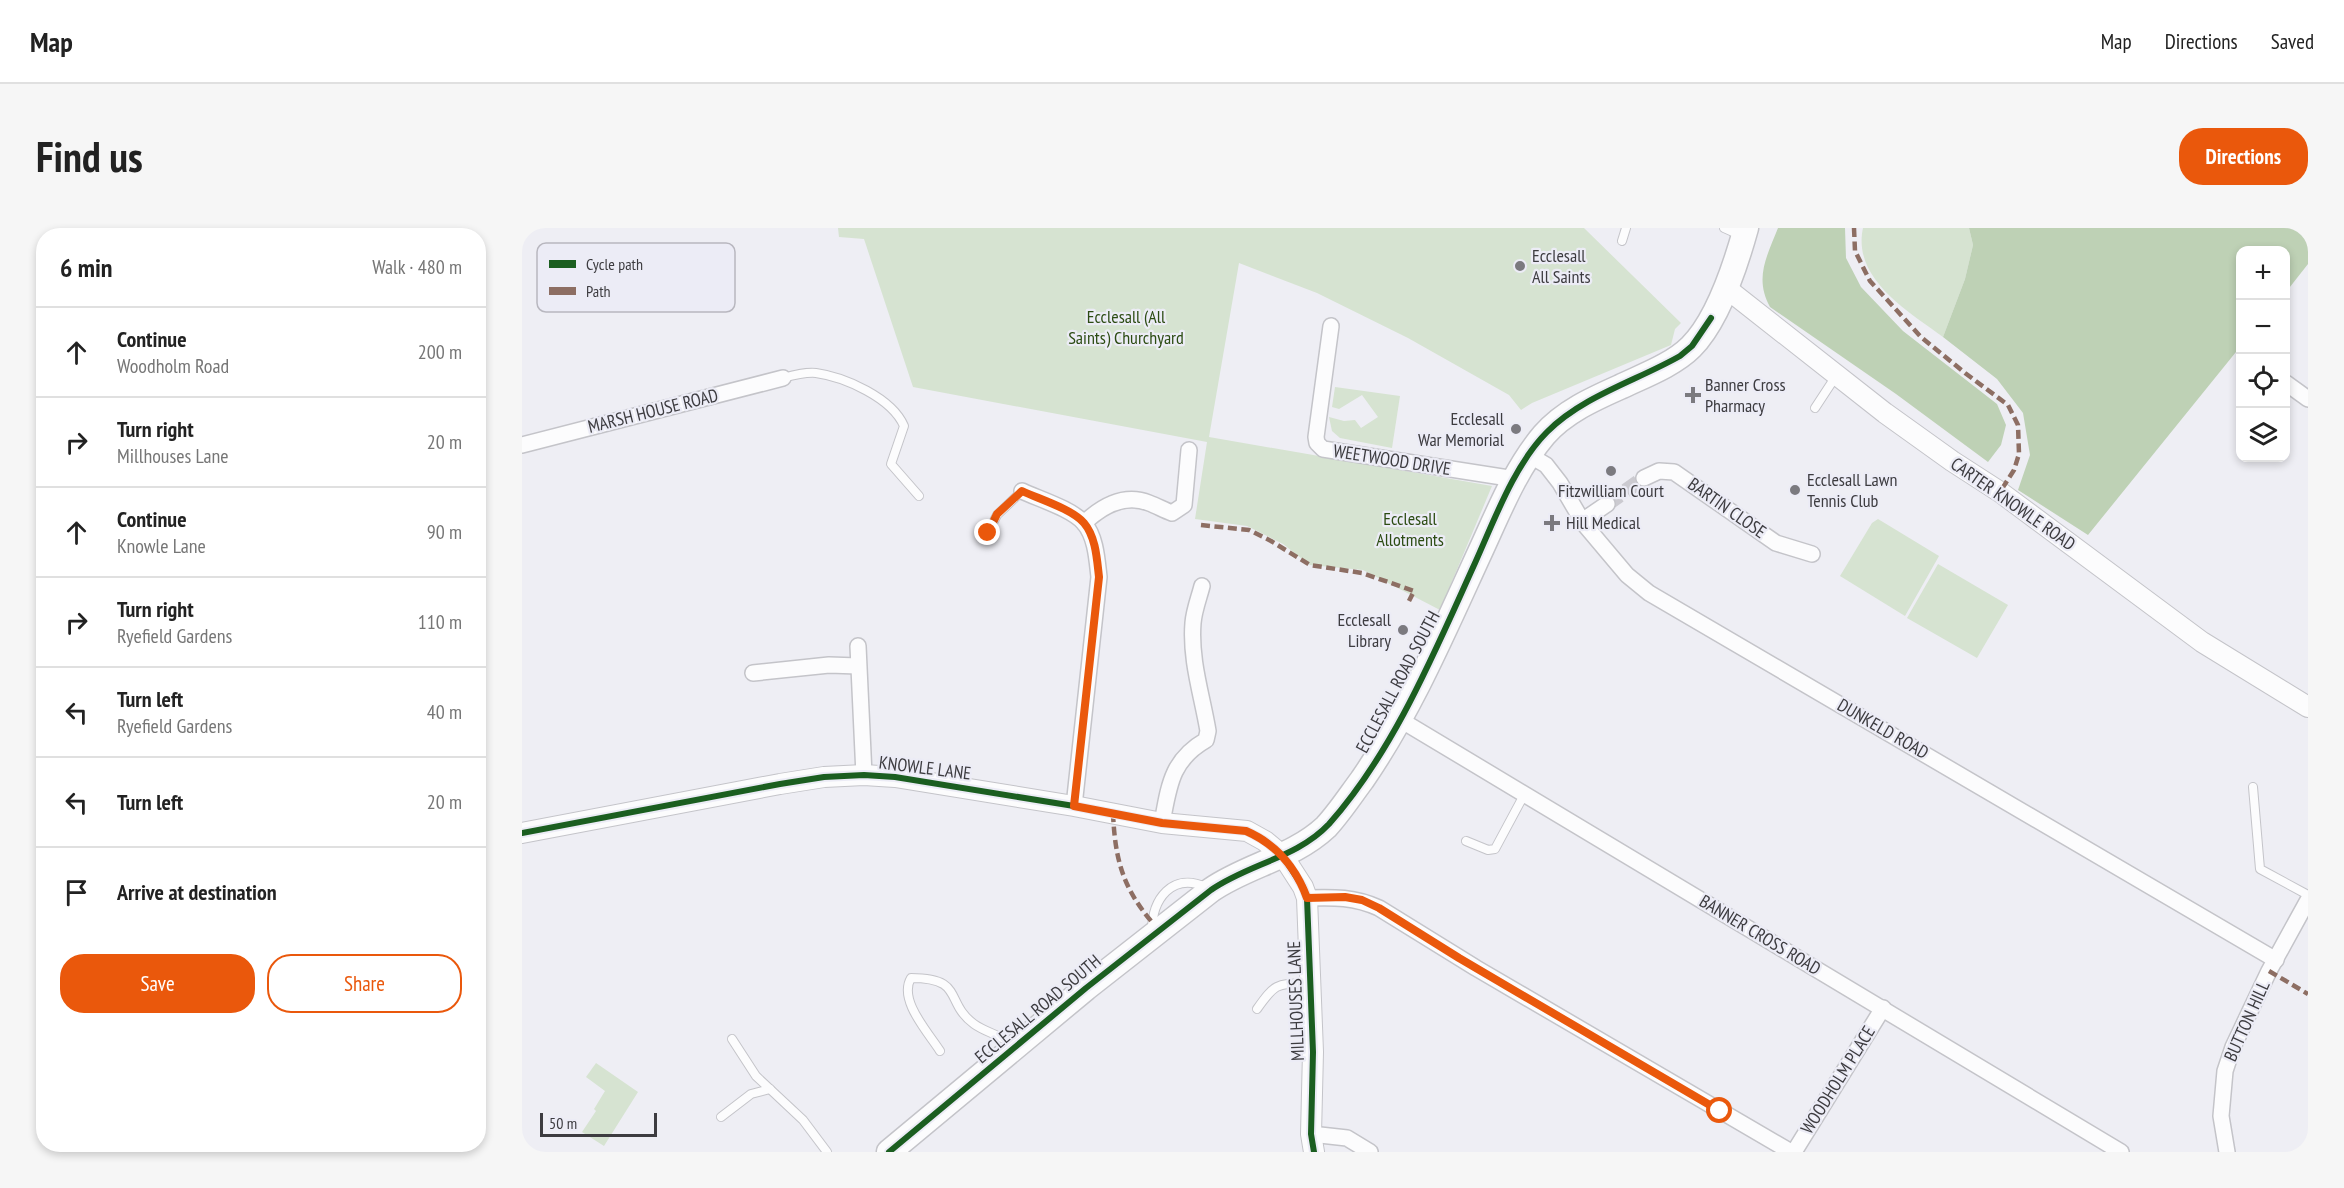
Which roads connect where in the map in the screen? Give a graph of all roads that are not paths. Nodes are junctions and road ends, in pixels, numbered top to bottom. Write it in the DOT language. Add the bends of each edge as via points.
graph roads {
  1 [pos="1626,228"];
  2 [pos="1738,231"];
  3 [pos="1622,241"];
  4 [pos="1726,288"];
  5 [pos="1331,326"];
  6 [pos="1836,376"];
  7 [pos="783,378"];
  8 [pos="2290,386"];
  9 [pos="2308,399"];
  10 [pos="1815,408"];
  11 [pos="522,445"];
  12 [pos="1189,450"];
  13 [pos="1529,455"];
  14 [pos="1644,478"];
  15 [pos="1515,479"];
  16 [pos="1022,491"];
  17 [pos="920,496"];
  18 [pos="1607,504"];
  19 [pos="1582,521"];
  20 [pos="1084,523"];
  21 [pos="988,533"];
  22 [pos="1812,554"];
  23 [pos="1202,586"];
  24 [pos="858,646"];
  25 [pos="858,666"];
  26 [pos="753,673"];
  27 [pos="2308,707"];
  28 [pos="1400,719"];
  29 [pos="864,775"];
  30 [pos="2253,787"];
  31 [pos="1524,795"];
  32 [pos="1074,806"];
  33 [pos="1162,823"];
  34 [pos="522,833"];
  35 [pos="1466,841"];
  36 [pos="1283,856"];
  37 [pos="2308,895"];
  38 [pos="1307,898"];
  39 [pos="2308,900"];
  40 [pos="2276,960"];
  41 [pos="1311,983"];
  42 [pos="1882,1008"];
  43 [pos="1257,1009"];
  44 [pos="732,1039"];
  45 [pos="1016,1047"];
  46 [pos="940,1051"];
  47 [pos="770,1089"];
  48 [pos="721,1118"];
  49 [pos="1312,1143"];
  50 [pos="825,1151"];
  51 [pos="889,1152"];
  52 [pos="1370,1152"];
  53 [pos="1792,1152"];
  54 [pos="2121,1152"];
  55 [pos="2227,1152"];
  1 -- 3 [label="lane"];
  2 -- 4 [label="main road, ECCLESALL ROAD SOUTH"];
  4 -- 6 [label="street, CARTER KNOWLE ROAD"];
  4 -- 13 [label="main road, ECCLESALL ROAD SOUTH" via="1692,346 1662,366 1566,415"];
  5 -- 15 [label="street, WEETWOOD DRIVE" via="1316,437 1323,449"];
  6 -- 10 [label="lane"];
  6 -- 27 [label="street, CARTER KNOWLE ROAD" via="2015,502 2202,642"];
  7 -- 11 [label="street, MARSH HOUSE ROAD"];
  7 -- 17 [label="lane" via="816,373 856,385 900,416 904,426 891,464"];
  8 -- 9 [label="street"];
  12 -- 20 [label="street" via="1184,505 1172,513 1148,502 1115,501"];
  13 -- 15 [label="main road, ECCLESALL ROAD SOUTH"];
  13 -- 19 [label="street, DUNKELD ROAD" via="1546,465"];
  14 -- 22 [label="street, BARTIN CLOSE" via="1659,471 1674,472 1776,543"];
  15 -- 28 [label="main road, ECCLESALL ROAD SOUTH"];
  16 -- 20 [label="street" via="1066,510"];
  16 -- 21 [label="lane" via="997,514"];
  18 -- 19 [label="street"];
  19 -- 40 [label="street, DUNKELD ROAD" via="1627,575 1649,593"];
  20 -- 32 [label="street" via="1095,545 1099,577"];
  23 -- 33 [label="street" via="1193,622 1194,646 1208,730 1206,740 1180,759"];
  24 -- 25 [label="street"];
  25 -- 26 [label="street"];
  25 -- 29 [label="street"];
  28 -- 31 [label="street, BANNER CROSS ROAD"];
  28 -- 36 [label="main road, ECCLESALL ROAD SOUTH" via="1378,757 1328,825"];
  29 -- 32 [label="street, KNOWLE LANE" via="926,781"];
  29 -- 34 [label="street, KNOWLE LANE" via="780,784"];
  30 -- 37 [label="lane" via="2260,869"];
  31 -- 35 [label="lane" via="1495,849"];
  31 -- 42 [label="street, BANNER CROSS ROAD"];
  32 -- 33 [label="street, KNOWLE LANE"];
  33 -- 36 [label="street, KNOWLE LANE" via="1246,831"];
  36 -- 38 [label="street, MILLHOUSES LANE"];
  36 -- 45 [label="main road, ECCLESALL ROAD SOUTH" via="1211,890"];
  38 -- 41 [label="street, MILLHOUSES LANE"];
  38 -- 53 [label="street" via="1345,897 1379,908"];
  39 -- 40 [label="street, BUTTON HILL"];
  40 -- 55 [label="street, BUTTON HILL" via="2225,1071 2222,1116"];
  41 -- 43 [label="lane" via="1276,986"];
  41 -- 49 [label="street, MILLHOUSES LANE"];
  42 -- 53 [label="street, WOODHOLM PLACE"];
  42 -- 54 [label="street, BANNER CROSS ROAD"];
  44 -- 47 [label="lane" via="756,1076"];
  45 -- 46 [label="lane" via="974,1024 947,985 911,978 908,996"];
  45 -- 51 [label="main road, ECCLESALL ROAD SOUTH"];
  47 -- 48 [label="lane" via="752,1094"];
  47 -- 50 [label="lane" via="803,1120"];
  49 -- 52 [label="street" via="1347,1138"];
}
